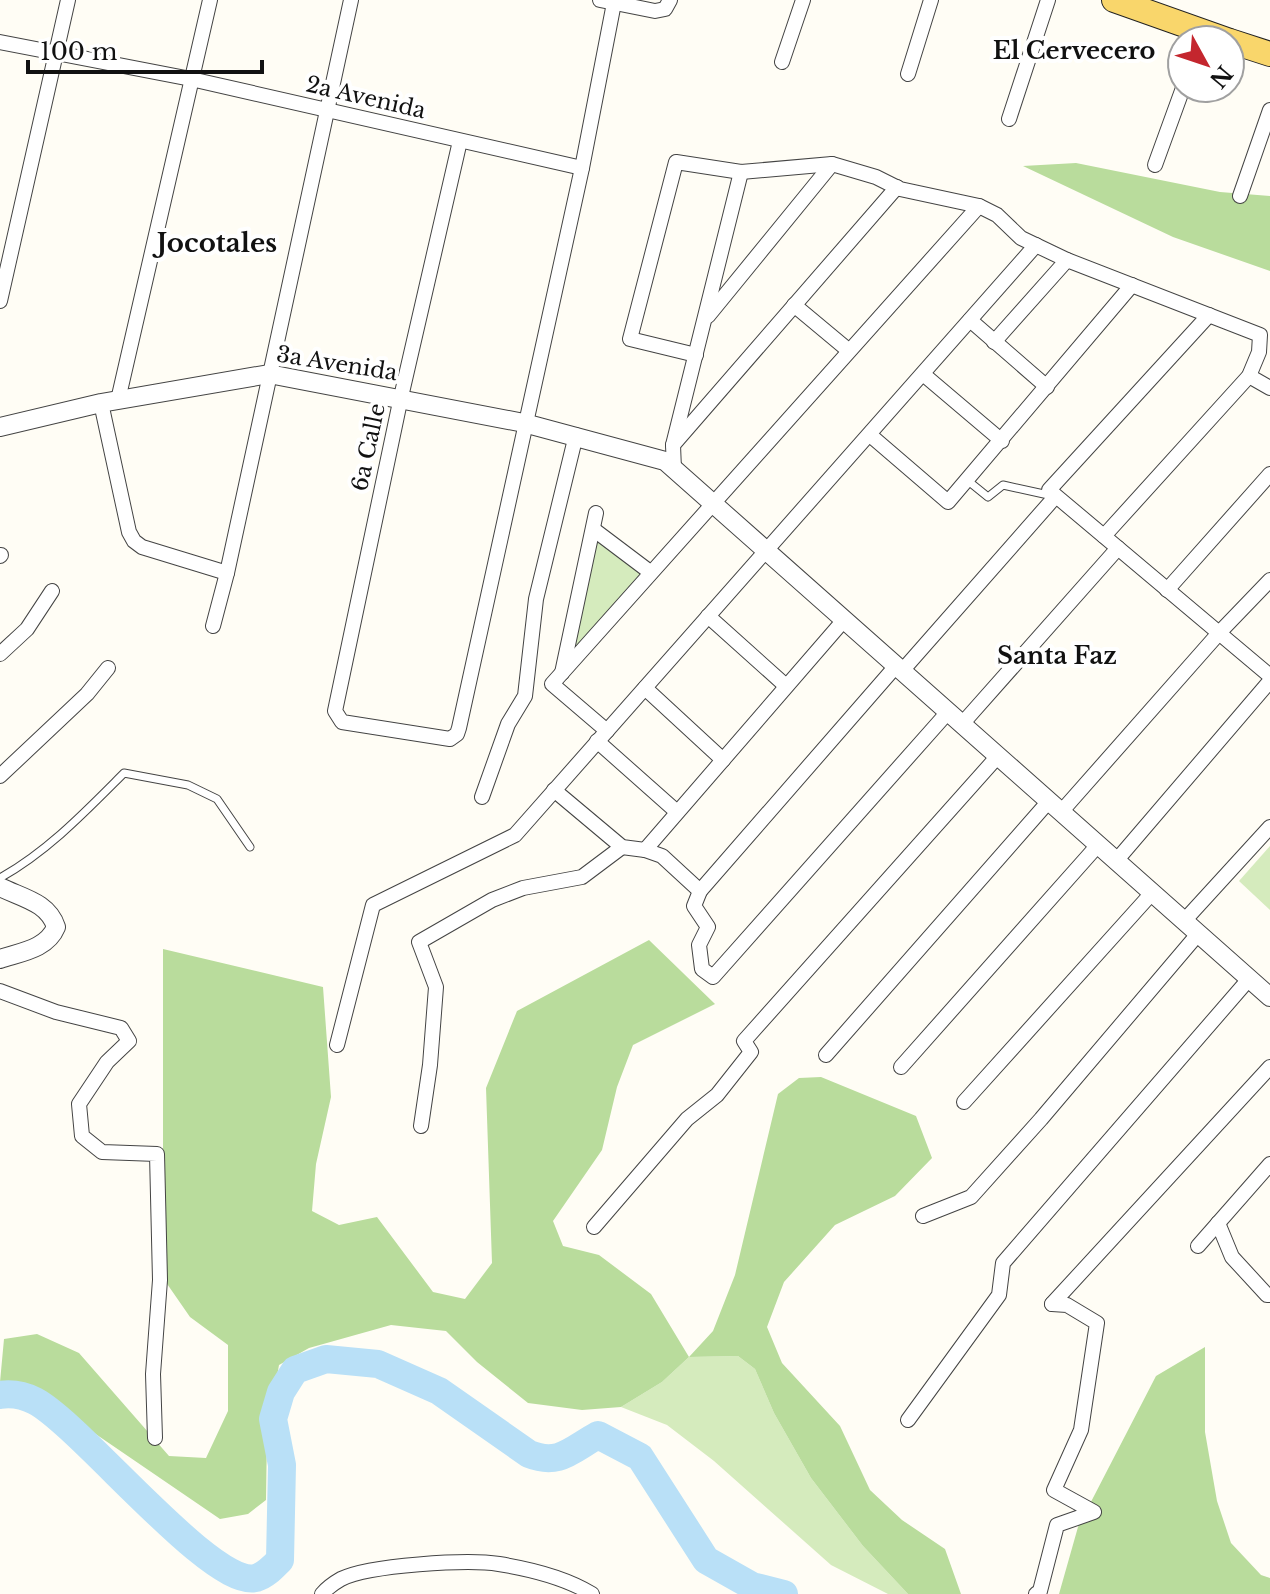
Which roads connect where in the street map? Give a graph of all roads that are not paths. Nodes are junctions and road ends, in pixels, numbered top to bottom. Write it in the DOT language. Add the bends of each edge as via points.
graph roads {
  1 [pos="68,0"];
  2 [pos="210,0"];
  3 [pos="351,0"];
  4 [pos="670,0"];
  5 [pos="803,0"];
  6 [pos="931,0"];
  7 [pos="1048,0"];
  8 [pos="1114,0"];
  9 [pos="607,2"];
  10 [pos="1172,24"];
  11 [pos="0,42"];
  12 [pos="1246,46"];
  13 [pos="57,54"];
  14 [pos="1270,54"];
  15 [pos="782,62"];
  16 [pos="908,74"];
  17 [pos="191,79"];
  18 [pos="1177,104"];
  19 [pos="1270,110"];
  20 [pos="325,111"];
  21 [pos="1009,119"];
  22 [pos="460,141"];
  23 [pos="832,164"];
  24 [pos="1155,165"];
  25 [pos="582,168"];
  26 [pos="741,172"];
  27 [pos="897,187"];
  28 [pos="1240,196"];
  29 [pos="979,206"];
  30 [pos="1036,245"];
  31 [pos="1067,260"];
  32 [pos="1132,285"];
  33 [pos="0,301"];
  34 [pos="794,305"];
  35 [pos="1209,315"];
  36 [pos="970,320"];
  37 [pos="703,321"];
  38 [pos="994,342"];
  39 [pos="848,350"];
  40 [pos="696,355"];
  41 [pos="269,374"];
  42 [pos="923,374"];
  43 [pos="1249,376"];
  44 [pos="1047,387"];
  45 [pos="1270,388"];
  46 [pos="401,397"];
  47 [pos="109,402"];
  48 [pos="524,423"];
  49 [pos="0,427"];
  50 [pos="576,435"];
  51 [pos="870,435"];
  52 [pos="1002,441"];
  53 [pos="673,445"];
  54 [pos="674,469"];
  55 [pos="1270,474"];
  56 [pos="967,480"];
  57 [pos="1055,497"];
  58 [pos="712,502"];
  59 [pos="596,513"];
  60 [pos="593,529"];
  61 [pos="1104,536"];
  62 [pos="1118,548"];
  63 [pos="766,551"];
  64 [pos="650,572"];
  65 [pos="227,573"];
  66 [pos="1270,580"];
  67 [pos="1167,590"];
  68 [pos="52,591"];
  69 [pos="708,616"];
  70 [pos="844,620"];
  71 [pos="213,626"];
  72 [pos="1219,633"];
  73 [pos="0,654"];
  74 [pos="108,668"];
  75 [pos="899,669"];
  76 [pos="562,674"];
  77 [pos="1270,678"];
  78 [pos="786,686"];
  79 [pos="645,688"];
  80 [pos="955,718"];
  81 [pos="602,736"];
  82 [pos="998,756"];
  83 [pos="723,760"];
  84 [pos="0,776"];
  85 [pos="554,790"];
  86 [pos="482,797"];
  87 [pos="1055,807"];
  88 [pos="677,812"];
  89 [pos="1270,827"];
  90 [pos="1098,845"];
  91 [pos="250,847"];
  92 [pos="622,847"];
  93 [pos="645,850"];
  94 [pos="1116,861"];
  95 [pos="0,878"];
  96 [pos="0,887"];
  97 [pos="700,891"];
  98 [pos="1152,893"];
  99 [pos="1191,928"];
  100 [pos="0,959"];
  101 [pos="1249,979"];
  102 [pos="0,991"];
  103 [pos="1270,997"];
  104 [pos="337,1045"];
  105 [pos="826,1055"];
  106 [pos="901,1067"];
  107 [pos="1270,1067"];
  108 [pos="964,1102"];
  109 [pos="421,1126"];
  110 [pos="1270,1164"];
  111 [pos="923,1216"];
  112 [pos="1218,1223"];
  113 [pos="594,1227"];
  114 [pos="1198,1246"];
  115 [pos="1270,1295"];
  116 [pos="908,1420"];
  117 [pos="155,1438"];
  118 [pos="322,1594"];
  119 [pos="592,1594"];
  120 [pos="1036,1594"];
  1 -- 13 [label="street"];
  2 -- 17 [label="street"];
  3 -- 20 [label="street"];
  4 -- 9 [label="street" via="665,9 655,11"];
  5 -- 15 [label="street"];
  6 -- 16 [label="street"];
  7 -- 21 [label="street"];
  8 -- 10 [label="main road"];
  9 -- 25 [label="street"];
  11 -- 13 [label="street, 2a Avenida"];
  12 -- 14 [label="main road"];
  13 -- 17 [label="street, 2a Avenida"];
  13 -- 33 [label="street"];
  17 -- 20 [label="street, 2a Avenida"];
  17 -- 47 [label="street"];
  18 -- 24 [label="street"];
  19 -- 28 [label="street"];
  20 -- 22 [label="street, 2a Avenida"];
  20 -- 41 [label="street"];
  22 -- 25 [label="street, 2a Avenida"];
  22 -- 46 [label="street, 6a Calle"];
  23 -- 26 [label="street"];
  23 -- 27 [label="street"];
  23 -- 37 [label="street"];
  25 -- 48 [label="street"];
  26 -- 37 [label="street"];
  26 -- 40 [label="street" via="676,162 630,339"];
  27 -- 29 [label="street"];
  27 -- 34 [label="street"];
  29 -- 30 [label="street"];
  29 -- 39 [label="street"];
  30 -- 31 [label="street"];
  30 -- 36 [label="street"];
  31 -- 32 [label="street"];
  31 -- 38 [label="street"];
  32 -- 35 [label="street"];
  32 -- 44 [label="street"];
  34 -- 39 [label="street"];
  34 -- 53 [label="street"];
  35 -- 43 [label="street" via="1260,335"];
  35 -- 57 [label="street" via="1049,490"];
  36 -- 38 [label="street"];
  36 -- 42 [label="street"];
  37 -- 40 [label="street"];
  38 -- 44 [label="street"];
  39 -- 58 [label="street"];
  40 -- 53 [label="street"];
  41 -- 46 [label="street, 3a Avenida"];
  41 -- 47 [label="street, 3a Avenida"];
  41 -- 65 [label="street"];
  42 -- 51 [label="street"];
  42 -- 52 [label="street"];
  43 -- 45 [label="street"];
  43 -- 61 [label="street"];
  44 -- 52 [label="street"];
  46 -- 48 [label="street, 3a Avenida"];
  46 -- 48 [label="street, 6a Calle" via="335,711 342,722 450,739 457,734"];
  47 -- 49 [label="street, 3a Avenida"];
  47 -- 65 [label="street" via="134,541"];
  48 -- 50 [label="street, 3a Avenida"];
  50 -- 54 [label="street, 3a Avenida" via="665,461"];
  50 -- 86 [label="street" via="536,599 525,696 508,724"];
  51 -- 56 [label="street" via="948,502"];
  51 -- 63 [label="street"];
  52 -- 56 [label="street"];
  53 -- 54 [label="street"];
  54 -- 58 [label="street, 3a Avenida"];
  55 -- 67 [label="street"];
  56 -- 57 [label="lane" via="988,497 1003,485"];
  57 -- 61 [label="street"];
  57 -- 75 [label="street"];
  58 -- 63 [label="street, 3a Avenida"];
  58 -- 64 [label="street"];
  59 -- 60 [label="street"];
  60 -- 64 [label="street"];
  60 -- 76 [label="street"];
  61 -- 62 [label="street"];
  62 -- 67 [label="street"];
  62 -- 80 [label="street"];
  63 -- 69 [label="street"];
  63 -- 70 [label="street, 3a Avenida"];
  64 -- 76 [label="street"];
  65 -- 71 [label="street"];
  66 -- 72 [label="street"];
  67 -- 72 [label="street"];
  68 -- 73 [label="street" via="27,629"];
  69 -- 78 [label="street"];
  69 -- 79 [label="street"];
  70 -- 75 [label="street, 3a Avenida"];
  70 -- 78 [label="street"];
  72 -- 77 [label="street"];
  72 -- 87 [label="street"];
  74 -- 84 [label="street"];
  75 -- 80 [label="street, 3a Avenida"];
  75 -- 97 [label="street"];
  76 -- 81 [label="street" via="552,684"];
  77 -- 94 [label="street"];
  78 -- 83 [label="street"];
  79 -- 81 [label="street"];
  79 -- 83 [label="street"];
  80 -- 82 [label="street, 3a Avenida"];
  80 -- 97 [label="street" via="713,977 702,969 699,945 708,927 694,906"];
  81 -- 85 [label="street"];
  81 -- 88 [label="street"];
  82 -- 87 [label="street, 3a Avenida"];
  82 -- 113 [label="street" via="744,1041 751,1052 717,1095 687,1119"];
  83 -- 88 [label="street"];
  85 -- 92 [label="street"];
  85 -- 104 [label="street" via="515,835 373,905"];
  87 -- 90 [label="street, 3a Avenida"];
  87 -- 105 [label="street"];
  88 -- 93 [label="street"];
  89 -- 99 [label="street"];
  90 -- 94 [label="street, 3a Avenida"];
  90 -- 106 [label="street"];
  91 -- 95 [label="lane" via="217,799 188,785 124,773 56,840"];
  92 -- 93 [label="street"];
  92 -- 109 [label="street" via="582,877 492,900 419,942 436,987"];
  93 -- 97 [label="street" via="662,856"];
  94 -- 98 [label="street, 3a Avenida"];
  96 -- 100 [label="street" via="40,904 56,927 37,947"];
  98 -- 99 [label="street, 3a Avenida"];
  98 -- 108 [label="street"];
  99 -- 101 [label="street, 3a Avenida"];
  99 -- 111 [label="street" via="1041,1119 971,1197"];
  101 -- 103 [label="street, 3a Avenida"];
  101 -- 116 [label="street" via="1003,1263 999,1295"];
  102 -- 117 [label="street" via="121,1028 129,1041 107,1062 79,1104 82,1136 102,1152 157,1154"];
  107 -- 120 [label="street" via="1052,1304 1067,1305 1097,1323 1081,1430 1054,1490 1094,1512 1057,1525"];
  110 -- 112 [label="street"];
  112 -- 114 [label="street"];
  112 -- 115 [label="street" via="1232,1257"];
  118 -- 119 [label="street" via="343,1578 376,1570 480,1563 576,1584"];
}
